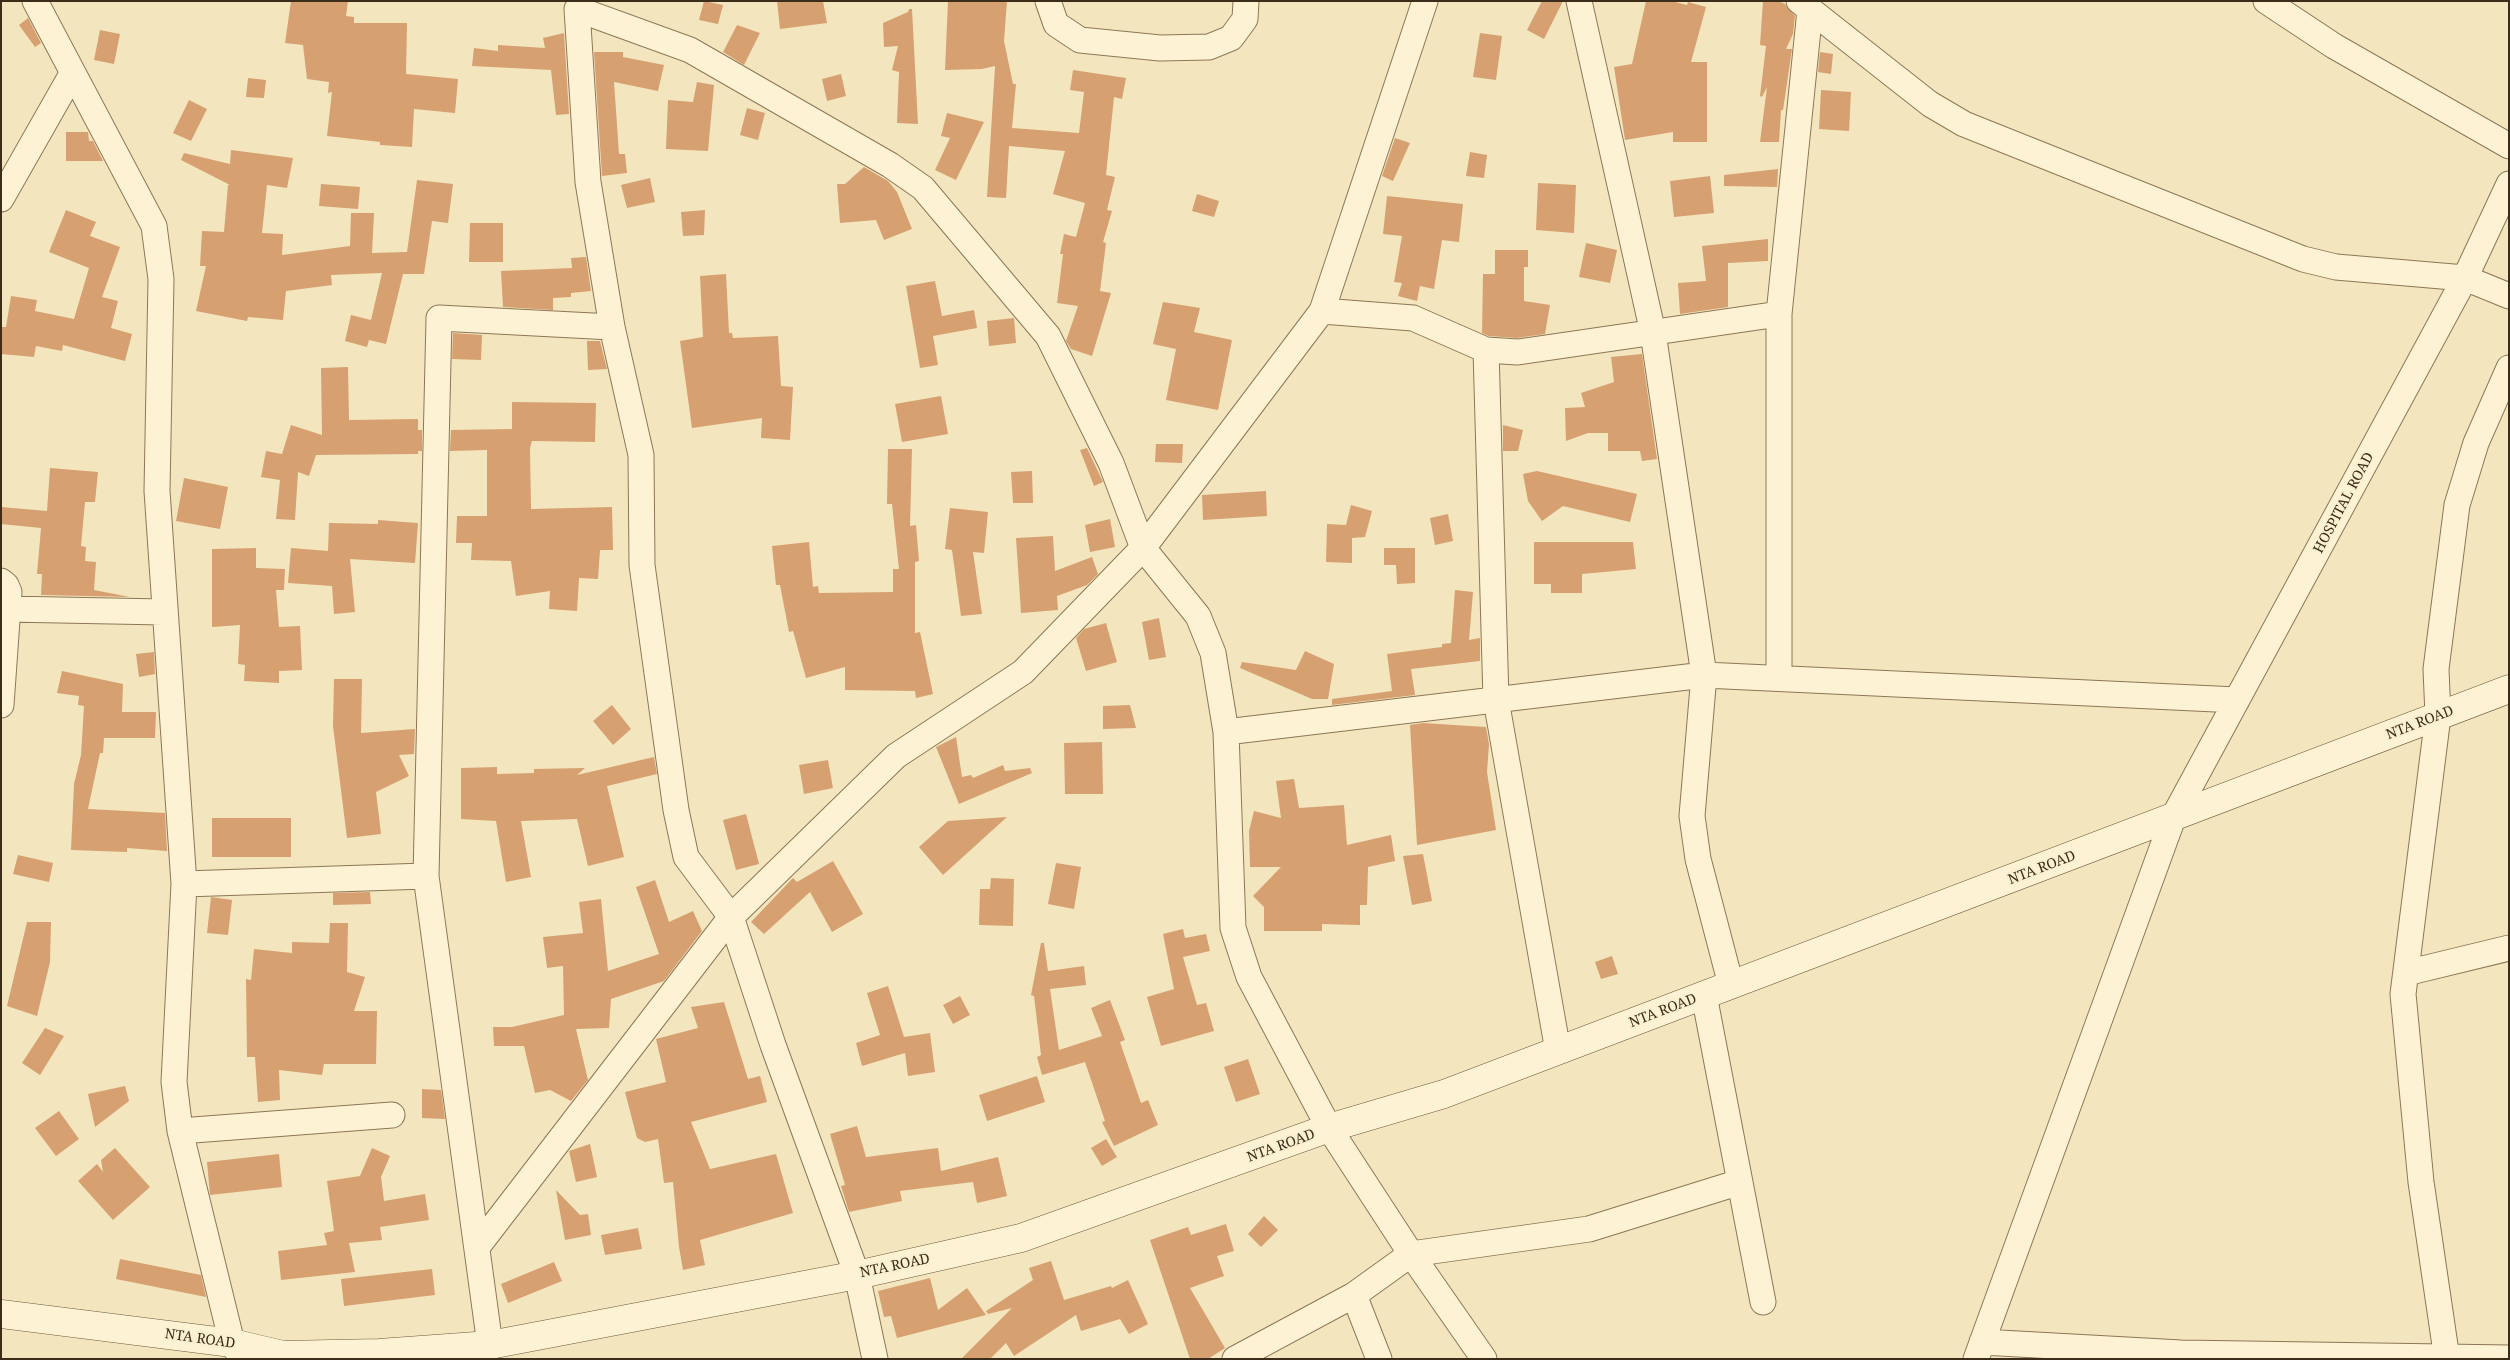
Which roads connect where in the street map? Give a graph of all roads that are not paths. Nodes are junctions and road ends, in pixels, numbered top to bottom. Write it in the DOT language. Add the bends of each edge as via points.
graph roads {
  1 [pos="35,1"];
  2 [pos="1048,1"];
  3 [pos="1246,1"];
  4 [pos="1425,1"];
  5 [pos="1579,1"];
  6 [pos="2266,1"];
  7 [pos="1805,6"];
  8 [pos="72,74"];
  9 [pos="2509,146"];
  10 [pos="2509,184"];
  11 [pos="1,199"];
  12 [pos="2465,278"];
  13 [pos="2509,296"];
  14 [pos="1322,310"];
  15 [pos="1779,314"];
  16 [pos="612,327"];
  17 [pos="1653,333"];
  18 [pos="1486,350"];
  19 [pos="2509,368"];
  20 [pos="1143,548"];
  21 [pos="1,582"];
  22 [pos="8,609"];
  23 [pos="164,612"];
  24 [pos="1704,675"];
  25 [pos="1779,678"];
  26 [pos="2509,689"];
  27 [pos="1496,700"];
  28 [pos="2237,700"];
  29 [pos="1,705"];
  30 [pos="2438,716"];
  31 [pos="1226,732"];
  32 [pos="2173,818"];
  33 [pos="426,876"];
  34 [pos="184,884"];
  35 [pos="731,917"];
  36 [pos="2509,948"];
  37 [pos="2406,973"];
  38 [pos="1731,985"];
  39 [pos="1704,995"];
  40 [pos="1558,1051"];
  41 [pos="392,1114"];
  42 [pos="1330,1128"];
  43 [pos="180,1131"];
  44 [pos="1740,1182"];
  45 [pos="478,1246"];
  46 [pos="1411,1254"];
  47 [pos="857,1274"];
  48 [pos="1354,1295"];
  49 [pos="1763,1302"];
  50 [pos="1,1314"];
  51 [pos="490,1345"];
  52 [pos="1980,1350"];
  53 [pos="237,1351"];
  54 [pos="2182,1356"];
  55 [pos="2446,1358"];
  56 [pos="2509,1358"];
  57 [pos="875,1359"];
  58 [pos="1235,1359"];
  59 [pos="1378,1359"];
  60 [pos="1484,1359"];
  1 -- 8 [label="street"];
  2 -- 3 [label="street" via="1056,24 1080,40 1160,48 1210,48 1231,38 1245,19"];
  4 -- 14 [label="street"];
  5 -- 17 [label="street"];
  6 -- 9 [label="street" via="2334,46"];
  7 -- 12 [label="street" via="1930,104 1964,124 2303,259 2336,267"];
  7 -- 15 [label="street"];
  8 -- 11 [label="street"];
  8 -- 23 [label="street" via="154,226 161,279 158,491"];
  10 -- 12 [label="street, HOSPITAL ROAD"];
  12 -- 13 [label="street"];
  12 -- 28 [label="street, HOSPITAL ROAD"];
  14 -- 18 [label="street" via="1413,318"];
  14 -- 20 [label="street"];
  15 -- 17 [label="street"];
  15 -- 25 [label="street"];
  16 -- 20 [label="street" via="588,182 577,9 690,50 890,165 923,188 1048,336 1111,463"];
  16 -- 33 [label="street" via="439,318"];
  16 -- 35 [label="street" via="641,455 642,565 676,810 686,857"];
  17 -- 18 [label="street" via="1518,352"];
  17 -- 24 [label="street"];
  18 -- 27 [label="street"];
  19 -- 30 [label="street" via="2476,443 2457,505 2436,669"];
  20 -- 31 [label="street" via="1198,616 1213,653"];
  20 -- 35 [label="street" via="1023,672 896,756"];
  21 -- 22 [label="street" via="8,592"];
  22 -- 23 [label="street"];
  22 -- 29 [label="street"];
  23 -- 34 [label="street"];
  24 -- 25 [label="street"];
  24 -- 27 [label="street"];
  24 -- 38 [label="street" via="1692,816 1698,859"];
  25 -- 28 [label="street"];
  26 -- 30 [label="street, NTA ROAD"];
  27 -- 31 [label="street"];
  27 -- 40 [label="street"];
  28 -- 32 [label="street, HOSPITAL ROAD"];
  30 -- 32 [label="street, NTA ROAD"];
  30 -- 37 [label="street"];
  31 -- 42 [label="street" via="1233,928 1249,977"];
  32 -- 38 [label="street, NTA ROAD"];
  32 -- 52 [label="street, HOSPITAL ROAD"];
  33 -- 34 [label="street"];
  33 -- 45 [label="street"];
  34 -- 43 [label="street" via="174,1082"];
  35 -- 45 [label="street"];
  35 -- 47 [label="street" via="773,1045"];
  36 -- 37 [label="street"];
  37 -- 55 [label="street" via="2403,994 2421,1182"];
  38 -- 39 [label="street, NTA ROAD"];
  39 -- 40 [label="street, NTA ROAD"];
  39 -- 44 [label="street"];
  40 -- 42 [label="street, NTA ROAD" via="1444,1094"];
  41 -- 43 [label="street"];
  42 -- 46 [label="street"];
  42 -- 47 [label="street, NTA ROAD" via="1021,1238"];
  43 -- 53 [label="street"];
  44 -- 46 [label="street" via="1589,1229"];
  44 -- 49 [label="street"];
  45 -- 51 [label="street"];
  46 -- 48 [label="street"];
  46 -- 60 [label="street"];
  47 -- 51 [label="street, NTA ROAD"];
  47 -- 57 [label="street"];
  48 -- 58 [label="street"];
  48 -- 59 [label="street"];
  50 -- 53 [label="street, NTA ROAD"];
  51 -- 53 [label="street, NTA ROAD" via="379,1353 283,1355"];
  52 -- 54 [label="street"];
  54 -- 55 [label="street"];
  55 -- 56 [label="street"];
}
